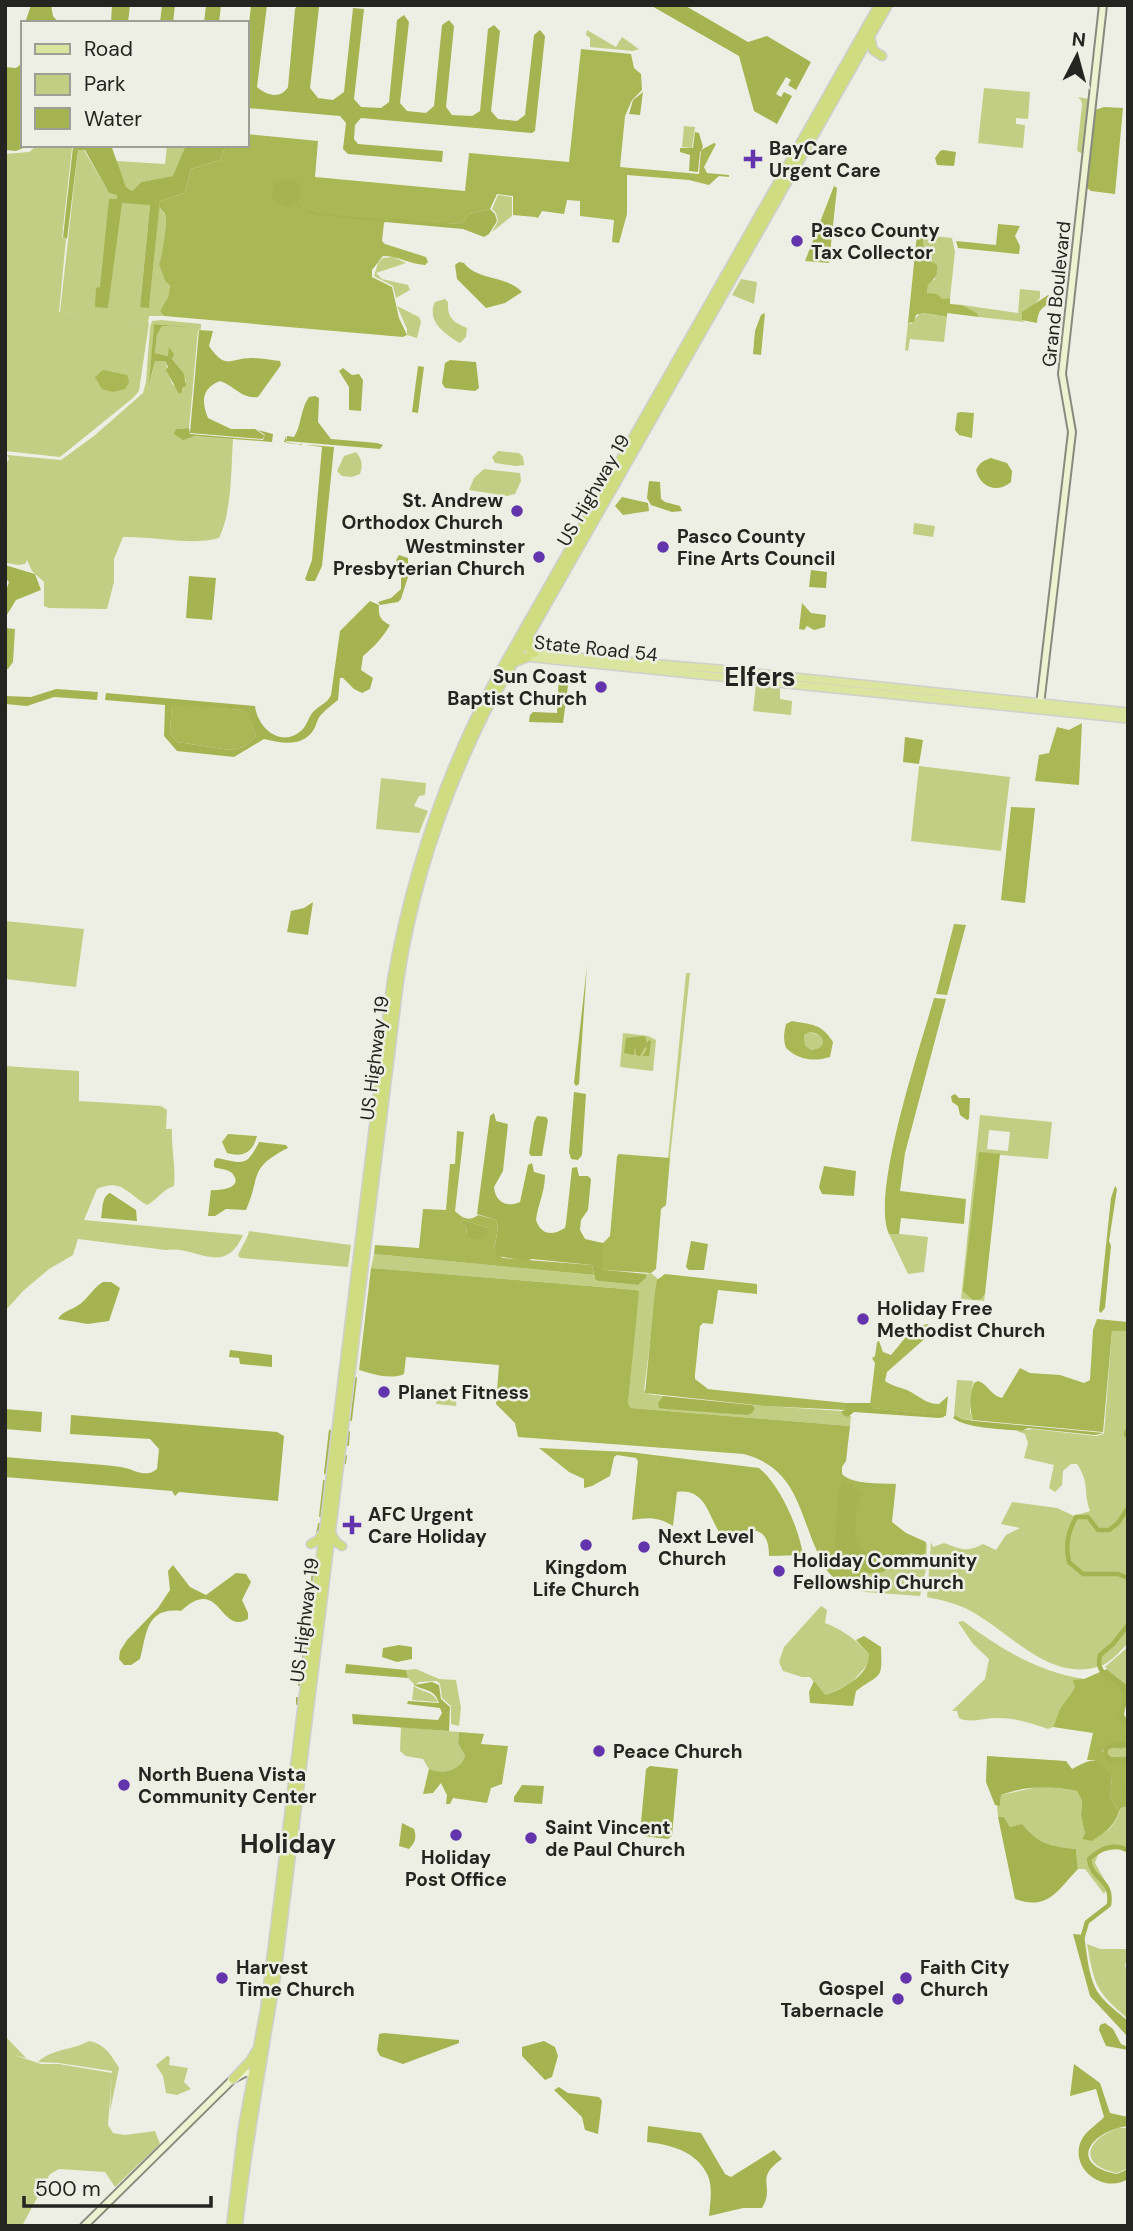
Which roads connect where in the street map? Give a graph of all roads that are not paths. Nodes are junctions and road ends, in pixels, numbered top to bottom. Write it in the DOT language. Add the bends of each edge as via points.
graph roads {
  1 [pos="1103,5"];
  2 [pos="885,6"];
  3 [pos="870,36"];
  4 [pos="882,56"];
  5 [pos="765,206"];
  6 [pos="751,246"];
  7 [pos="739,252"];
  8 [pos="723,295"];
  9 [pos="634,435"];
  10 [pos="617,481"];
  11 [pos="587,518"];
  12 [pos="569,563"];
  13 [pos="529,636"];
  14 [pos="520,656"];
  15 [pos="608,660"];
  16 [pos="642,663"];
  17 [pos="582,664"];
  18 [pos="615,667"];
  19 [pos="685,670"];
  20 [pos="720,673"];
  21 [pos="932,692"];
  22 [pos="893,694"];
  23 [pos="990,701"];
  24 [pos="1040,707"];
  25 [pos="1127,714"];
  26 [pos="441,805"];
  27 [pos="389,1031"];
  28 [pos="384,1074"];
  29 [pos="356,1272"];
  30 [pos="356,1325"];
  31 [pos="327,1532"];
  32 [pos="311,1544"];
  33 [pos="342,1546"];
  34 [pos="313,1648"];
  35 [pos="308,1692"];
  36 [pos="269,1975"];
  37 [pos="270,2012"];
  38 [pos="259,2045"];
  39 [pos="257,2073"];
  40 [pos="233,2079"];
  41 [pos="250,2092"];
  42 [pos="244,2123"];
  43 [pos="245,2168"];
  44 [pos="237,2177"];
  45 [pos="241,2203"];
  46 [pos="84,2226"];
  47 [pos="231,2226"];
  48 [pos="238,2226"];
  1 -- 24 [label="main road, Grand Boulevard" via="1062,374 1072,432"];
  2 -- 3 [label="highway, US Highway 19"];
  2 -- 5 [label="highway, US Highway 19"];
  3 -- 4 [label="highway" via="871,48"];
  3 -- 6 [label="highway, US Highway 19"];
  5 -- 6 [label="highway" via="751,234"];
  5 -- 7 [label="highway, US Highway 19"];
  6 -- 8 [label="highway, US Highway 19"];
  7 -- 8 [label="highway"];
  7 -- 9 [label="highway, US Highway 19"];
  8 -- 10 [label="highway, US Highway 19"];
  9 -- 10 [label="highway" via="615,476"];
  9 -- 11 [label="highway, US Highway 19"];
  10 -- 12 [label="highway, US Highway 19"];
  11 -- 12 [label="highway" via="587,528"];
  11 -- 14 [label="highway, US Highway 19"];
  12 -- 13 [label="highway, US Highway 19"];
  13 -- 14 [label="highway, US Highway 19"];
  13 -- 14 [label="highway"];
  14 -- 15 [label="main road, State Road 54"];
  14 -- 17 [label="main road, State Road 54"];
  14 -- 26 [label="highway, US Highway 19"];
  14 -- 26 [label="highway, US Highway 19" via="476,716 451,769"];
  15 -- 16 [label="main road, State Road 54"];
  15 -- 17 [label="main road"];
  16 -- 18 [label="main road"];
  16 -- 19 [label="main road, State Road 54"];
  17 -- 18 [label="main road, State Road 54"];
  18 -- 19 [label="main road, State Road 54"];
  19 -- 20 [label="main road"];
  20 -- 21 [label="main road"];
  20 -- 22 [label="main road"];
  21 -- 22 [label="main road"];
  21 -- 23 [label="main road"];
  22 -- 23 [label="main road"];
  23 -- 24 [label="main road"];
  24 -- 25 [label="main road"];
  26 -- 27 [label="highway, US Highway 19" via="408,930"];
  26 -- 27 [label="highway, US Highway 19" via="407,903 388,1010"];
  27 -- 28 [label="highway"];
  28 -- 29 [label="highway, US Highway 19"];
  28 -- 30 [label="highway, US Highway 19"];
  29 -- 30 [label="highway"];
  29 -- 31 [label="highway, US Highway 19"];
  30 -- 31 [label="highway, US Highway 19"];
  31 -- 32 [label="highway"];
  31 -- 33 [label="highway"];
  31 -- 34 [label="highway, US Highway 19"];
  31 -- 34 [label="highway, US Highway 19"];
  34 -- 35 [label="highway, US Highway 19"];
  35 -- 36 [label="highway, US Highway 19"];
  35 -- 37 [label="highway, US Highway 19" via="307,1731"];
  36 -- 37 [label="highway"];
  36 -- 38 [label="highway, US Highway 19"];
  37 -- 39 [label="highway, US Highway 19"];
  38 -- 39 [label="highway, US Highway 19"];
  38 -- 40 [label="highway"];
  39 -- 40 [label="main road"];
  39 -- 41 [label="highway, US Highway 19"];
  39 -- 43 [label="highway, US Highway 19"];
  40 -- 41 [label="highway" via="248,2082"];
  40 -- 46 [label="main road"];
  41 -- 42 [label="highway, US Highway 19"];
  42 -- 43 [label="highway" via="241,2163"];
  42 -- 44 [label="highway, US Highway 19"];
  43 -- 45 [label="highway, US Highway 19"];
  44 -- 45 [label="highway"];
  44 -- 47 [label="highway, US Highway 19"];
  45 -- 48 [label="highway, US Highway 19"];
}
